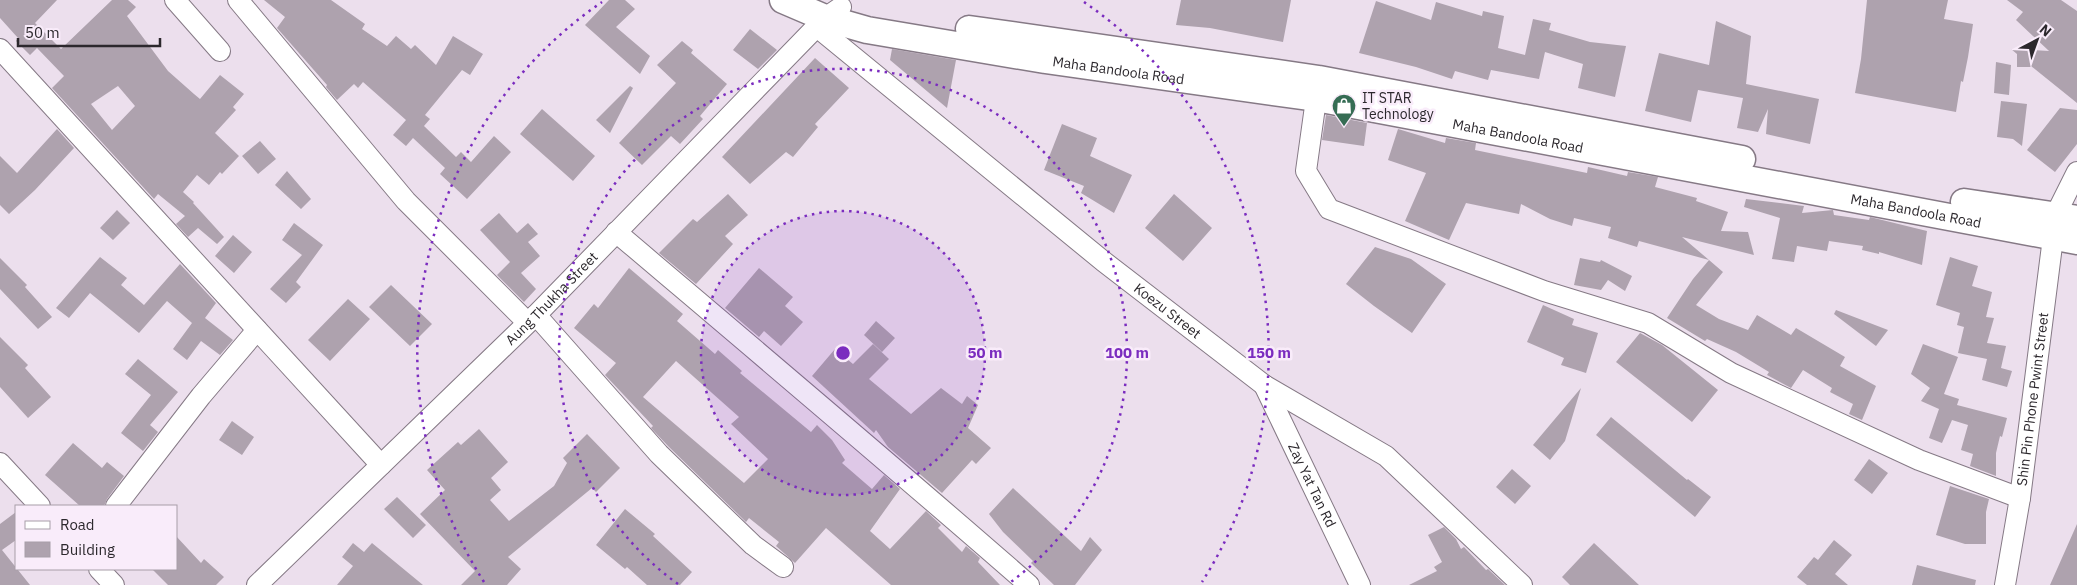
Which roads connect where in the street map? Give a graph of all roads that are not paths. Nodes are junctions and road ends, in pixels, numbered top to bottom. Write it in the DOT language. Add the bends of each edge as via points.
graph roads {
  1 [pos="175,0"];
  2 [pos="238,0"];
  3 [pos="783,0"];
  4 [pos="827,13"];
  5 [pos="0,49"];
  6 [pos="220,51"];
  7 [pos="1317,88"];
  8 [pos="2077,172"];
  9 [pos="2066,227"];
  10 [pos="616,232"];
  11 [pos="532,318"];
  12 [pos="258,330"];
  13 [pos="1264,385"];
  14 [pos="0,463"];
  15 [pos="381,464"];
  16 [pos="2020,498"];
  17 [pos="39,505"];
  18 [pos="117,505"];
  19 [pos="783,567"];
  20 [pos="100,570"];
  21 [pos="114,585"];
  22 [pos="257,585"];
  23 [pos="1029,585"];
  24 [pos="1360,585"];
  25 [pos="1522,585"];
  26 [pos="2005,585"];
  1 -- 6 [label="street"];
  2 -- 11 [label="street" via="406,201"];
  3 -- 4 [label="main road, Maha Bandoola Road"];
  4 -- 7 [label="main road, Maha Bandoola Road" via="864,13 1050,41"];
  4 -- 10 [label="street, Aung Thukha Street"];
  4 -- 13 [label="street, Koezu Street" via="1103,260"];
  5 -- 12 [label="street"];
  7 -- 9 [label="main road, Maha Bandoola Road" via="1455,103 1976,204"];
  7 -- 16 [label="street" via="1306,170 1329,209 1544,291 1648,323 1731,373 1919,460"];
  8 -- 9 [label="street, Shin Pin Phone Pwint Street"];
  9 -- 16 [label="street, Shin Pin Phone Pwint Street"];
  10 -- 11 [label="street, Aung Thukha Street"];
  10 -- 23 [label="street"];
  11 -- 15 [label="street, Aung Thukha Street"];
  11 -- 19 [label="street" via="660,454 753,545"];
  12 -- 15 [label="street"];
  12 -- 18 [label="street" via="201,396"];
  13 -- 24 [label="street, Zay Yat Tan Rd"];
  13 -- 25 [label="street, Koezu Street" via="1386,456"];
  14 -- 17 [label="street"];
  15 -- 22 [label="street, Aung Thukha Street"];
  16 -- 26 [label="street, Shin Pin Phone Pwint Street"];
  20 -- 21 [label="street"];
}
